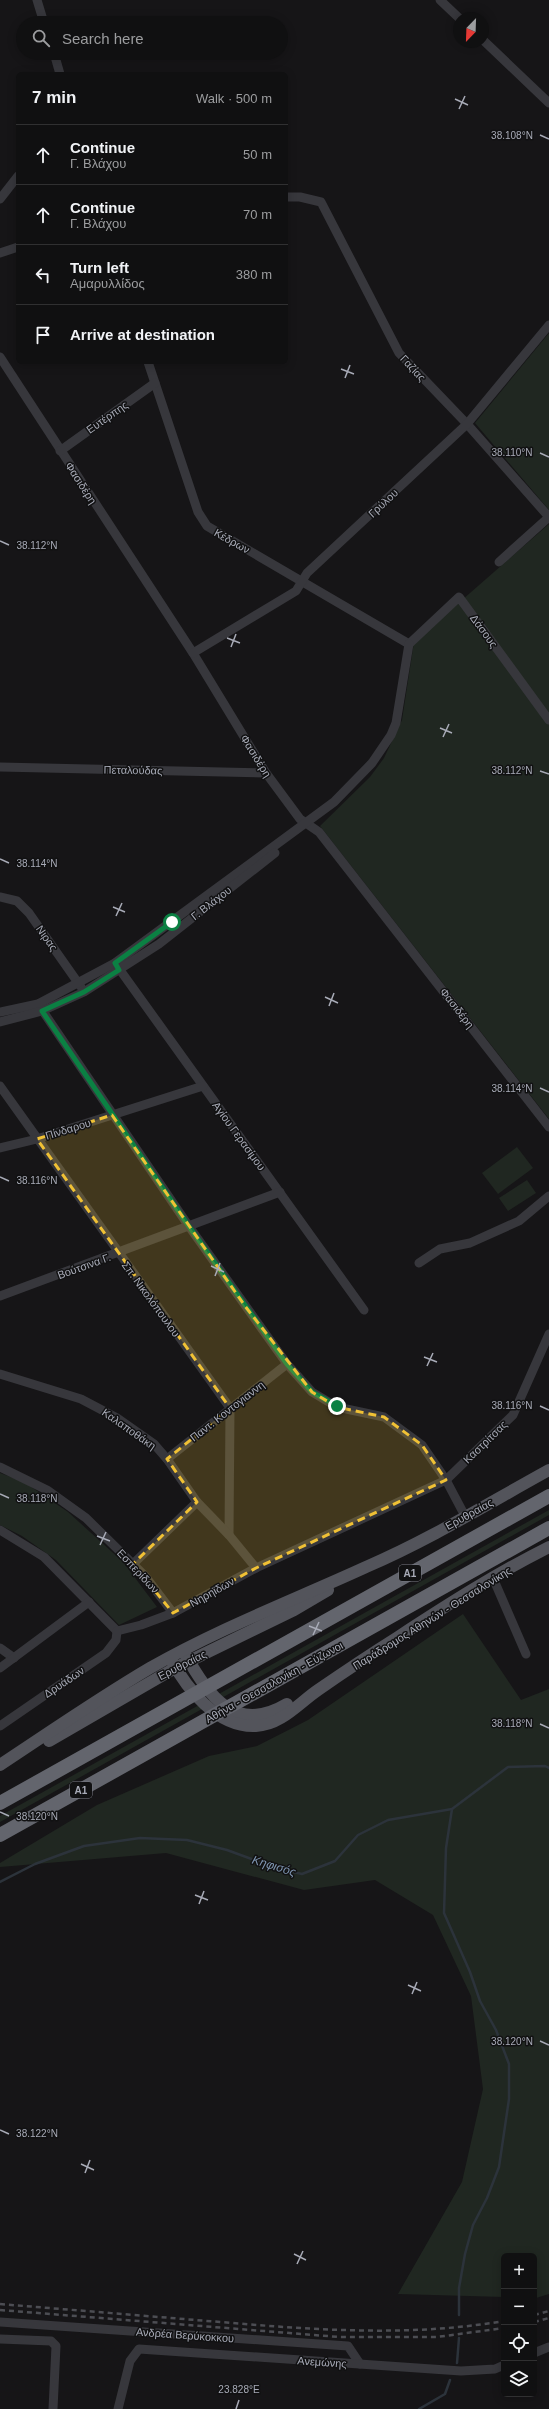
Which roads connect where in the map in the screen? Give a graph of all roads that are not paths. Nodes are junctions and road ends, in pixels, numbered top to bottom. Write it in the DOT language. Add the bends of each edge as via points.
graph roads {
  1 [pos="37,0"];
  2 [pos="440,0"];
  3 [pos="453,12"];
  4 [pos="42,16"];
  5 [pos="489,46"];
  6 [pos="56,60"];
  7 [pos="59,72"];
  8 [pos="549,103"];
  9 [pos="16,179"];
  10 [pos="288,197"];
  11 [pos="0,199"];
  12 [pos="16,248"];
  13 [pos="0,253"];
  14 [pos="549,325"];
  15 [pos="0,357"];
  16 [pos="149,364"];
  17 [pos="155,384"];
  18 [pos="467,424"];
  19 [pos="60,451"];
  20 [pos="549,518"];
  21 [pos="499,562"];
  22 [pos="302,580"];
  23 [pos="409,644"];
  24 [pos="193,653"];
  25 [pos="549,720"];
  26 [pos="0,767"];
  27 [pos="266,773"];
  28 [pos="307,824"];
  29 [pos="0,898"];
  30 [pos="117,966"];
  31 [pos="78,983"];
  32 [pos="84,992"];
  33 [pos="40,1007"];
  34 [pos="0,1012"];
  35 [pos="0,1022"];
  36 [pos="0,1086"];
  37 [pos="203,1086"];
  38 [pos="112,1115"];
  39 [pos="549,1128"];
  40 [pos="37,1139"];
  41 [pos="0,1148"];
  42 [pos="280,1192"];
  43 [pos="549,1196"];
  44 [pos="188,1225"];
  45 [pos="118,1253"];
  46 [pos="419,1263"];
  47 [pos="0,1296"];
  48 [pos="364,1310"];
  49 [pos="549,1334"];
  50 [pos="287,1364"];
  51 [pos="0,1374"];
  52 [pos="230,1408"];
  53 [pos="167,1458"];
  54 [pos="0,1467"];
  55 [pos="549,1470"];
  56 [pos="446,1480"];
  57 [pos="549,1496"];
  58 [pos="197,1502"];
  59 [pos="465,1516"];
  60 [pos="549,1528"];
  61 [pos="0,1530"];
  62 [pos="229,1535"];
  63 [pos="549,1547"];
  64 [pos="133,1564"];
  65 [pos="256,1568"];
  66 [pos="493,1578"];
  67 [pos="89,1602"];
  68 [pos="173,1613"];
  69 [pos="117,1631"];
  70 [pos="0,1648"];
  71 [pos="526,1654"];
  72 [pos="186,1656"];
  73 [pos="14,1658"];
  74 [pos="173,1663"];
  75 [pos="0,1668"];
  76 [pos="316,1691"];
  77 [pos="0,1726"];
  78 [pos="0,1766"];
  79 [pos="0,1803"];
  80 [pos="0,1835"];
  81 [pos="0,2322"];
  82 [pos="0,2339"];
  83 [pos="549,2347"];
  84 [pos="537,2352"];
  85 [pos="360,2364"];
  86 [pos="501,2366"];
  87 [pos="53,2409"];
  88 [pos="118,2409"];
  1 -- 4 [label="street"];
  2 -- 3 [label="street"];
  5 -- 8 [label="street"];
  6 -- 7 [label="street"];
  9 -- 11 [label="street"];
  10 -- 18 [label="street, Γαζίας" via="300,196 321,202 399,353"];
  12 -- 13 [label="street"];
  14 -- 18 [label="street, Γρύλου"];
  15 -- 19 [label="street, Φασιδέρη"];
  16 -- 17 [label="street, Κέδρων"];
  17 -- 19 [label="street, Ευτέρπης"];
  17 -- 22 [label="street, Κέδρων" via="198,512 204,523 212,530"];
  18 -- 20 [label="street, Γαζίας"];
  18 -- 22 [label="street, Γρύλου"];
  19 -- 24 [label="street, Φασιδέρη"];
  20 -- 21 [label="street"];
  22 -- 23 [label="street, Κέδρων"];
  22 -- 24 [label="street, Γρύλου" via="297,589 289,595"];
  23 -- 25 [label="street, Δάσους" via="459,597"];
  23 -- 28 [label="street, Γ. Βλάχου" via="396,723 391,735 360,777"];
  24 -- 27 [label="street, Φασιδέρη"];
  26 -- 27 [label="street, Πεταλούδας"];
  27 -- 28 [label="street, Φασιδέρη" via="300,819"];
  28 -- 30 [label="street, Γ. Βλάχου" via="288,842 159,944"];
  28 -- 39 [label="street, Φασιδέρη" via="323,838"];
  29 -- 31 [label="street, Νιρας" via="17,901 29,912"];
  30 -- 31 [label="street, Γ. Βλάχου"];
  30 -- 32 [label="street, Γ. Βλάχου"];
  30 -- 37 [label="street, Αγίου Γερασίμου"];
  31 -- 32 [label="street, Νιρας"];
  31 -- 33 [label="street, Γ. Βλάχου"];
  32 -- 33 [label="street, Γ. Βλάχου"];
  33 -- 34 [label="street, Γ. Βλάχου"];
  33 -- 35 [label="street, Γ. Βλάχου"];
  33 -- 38 [label="street"];
  36 -- 40 [label="street, Σπ. Νικολόπουλου"];
  37 -- 38 [label="street, Πίνδαρου"];
  37 -- 42 [label="street, Αγίου Γερασίμου"];
  38 -- 40 [label="street, Πίνδαρου"];
  38 -- 44 [label="street"];
  40 -- 41 [label="street, Πίνδαρου"];
  40 -- 45 [label="street, Σπ. Νικολόπουλου"];
  42 -- 44 [label="street, Βούτσινα Γ."];
  42 -- 48 [label="street, Αγίου Γερασίμου"];
  43 -- 46 [label="street" via="519,1221 470,1243 440,1249"];
  44 -- 45 [label="street, Βούτσινα Γ."];
  44 -- 50 [label="street"];
  45 -- 47 [label="street, Βούτσινα Γ."];
  45 -- 52 [label="street, Σπ. Νικολόπουλου"];
  49 -- 56 [label="street, Καστρίτσας" via="513,1415"];
  50 -- 52 [label="street, Παντ. Κοντογιαννη"];
  50 -- 56 [label="street" via="312,1392 337,1406 384,1417 422,1445"];
  51 -- 53 [label="street, Καλαποθάκη" via="74,1396 102,1409 150,1441"];
  52 -- 53 [label="street, Παντ. Κοντογιαννη"];
  52 -- 62 [label="street"];
  53 -- 58 [label="street, Καλαποθάκη"];
  54 -- 64 [label="street, Εσπερίδων" via="64,1501 92,1523"];
  55 -- 59 [label="main road, Ερυθραίας"];
  56 -- 59 [label="street"];
  56 -- 65 [label="street, Νηρηϊδων"];
  57 -- 79 [label="highway, Α1"];
  58 -- 62 [label="street, Καλαποθάκη"];
  58 -- 64 [label="street"];
  59 -- 72 [label="main road, Ερυθραίας" via="367,1567 294,1610"];
  60 -- 80 [label="highway, Αθήνα - Θεσσαλονίκη - Εύζωνοι / Α1"];
  61 -- 67 [label="street" via="44,1556"];
  62 -- 65 [label="street, Καλαποθάκη"];
  63 -- 66 [label="main road, Παράδρομος Αθηνών - Θεσσαλονίκης"];
  64 -- 68 [label="street, Εσπερίδων"];
  65 -- 68 [label="street, Νηρηϊδων"];
  66 -- 71 [label="street"];
  66 -- 76 [label="main road, Παράδρομος Αθηνών - Θεσσαλονίκης"];
  67 -- 69 [label="street"];
  67 -- 73 [label="street"];
  68 -- 69 [label="street, Νηρηϊδων"];
  69 -- 77 [label="street, Δρυάδων" via="116,1640 106,1653"];
  70 -- 73 [label="street"];
  72 -- 74 [label="main road, Ερυθραίας"];
  72 -- 76 [label="main road, Παράδρομος Αθηνών - Θεσσαλονίκης" via="208,1691 233,1711 248,1716 268,1714"];
  73 -- 75 [label="street"];
  74 -- 76 [label="main road, Παράδρομος Αθηνών - Θεσσαλονίκης" via="211,1709 226,1720 248,1726 272,1722"];
  74 -- 78 [label="main road, Ερυθραίας" via="92,1718"];
  81 -- 85 [label="street, Ανδρέα Βερύκοκκου" via="348,2346"];
  82 -- 87 [label="street" via="51,2341 56,2346"];
  83 -- 84 [label="street"];
  85 -- 86 [label="street, Ανεμώνης" via="461,2371"];
  85 -- 88 [label="street, Ανεμώνης" via="139,2349 130,2361"];
}
